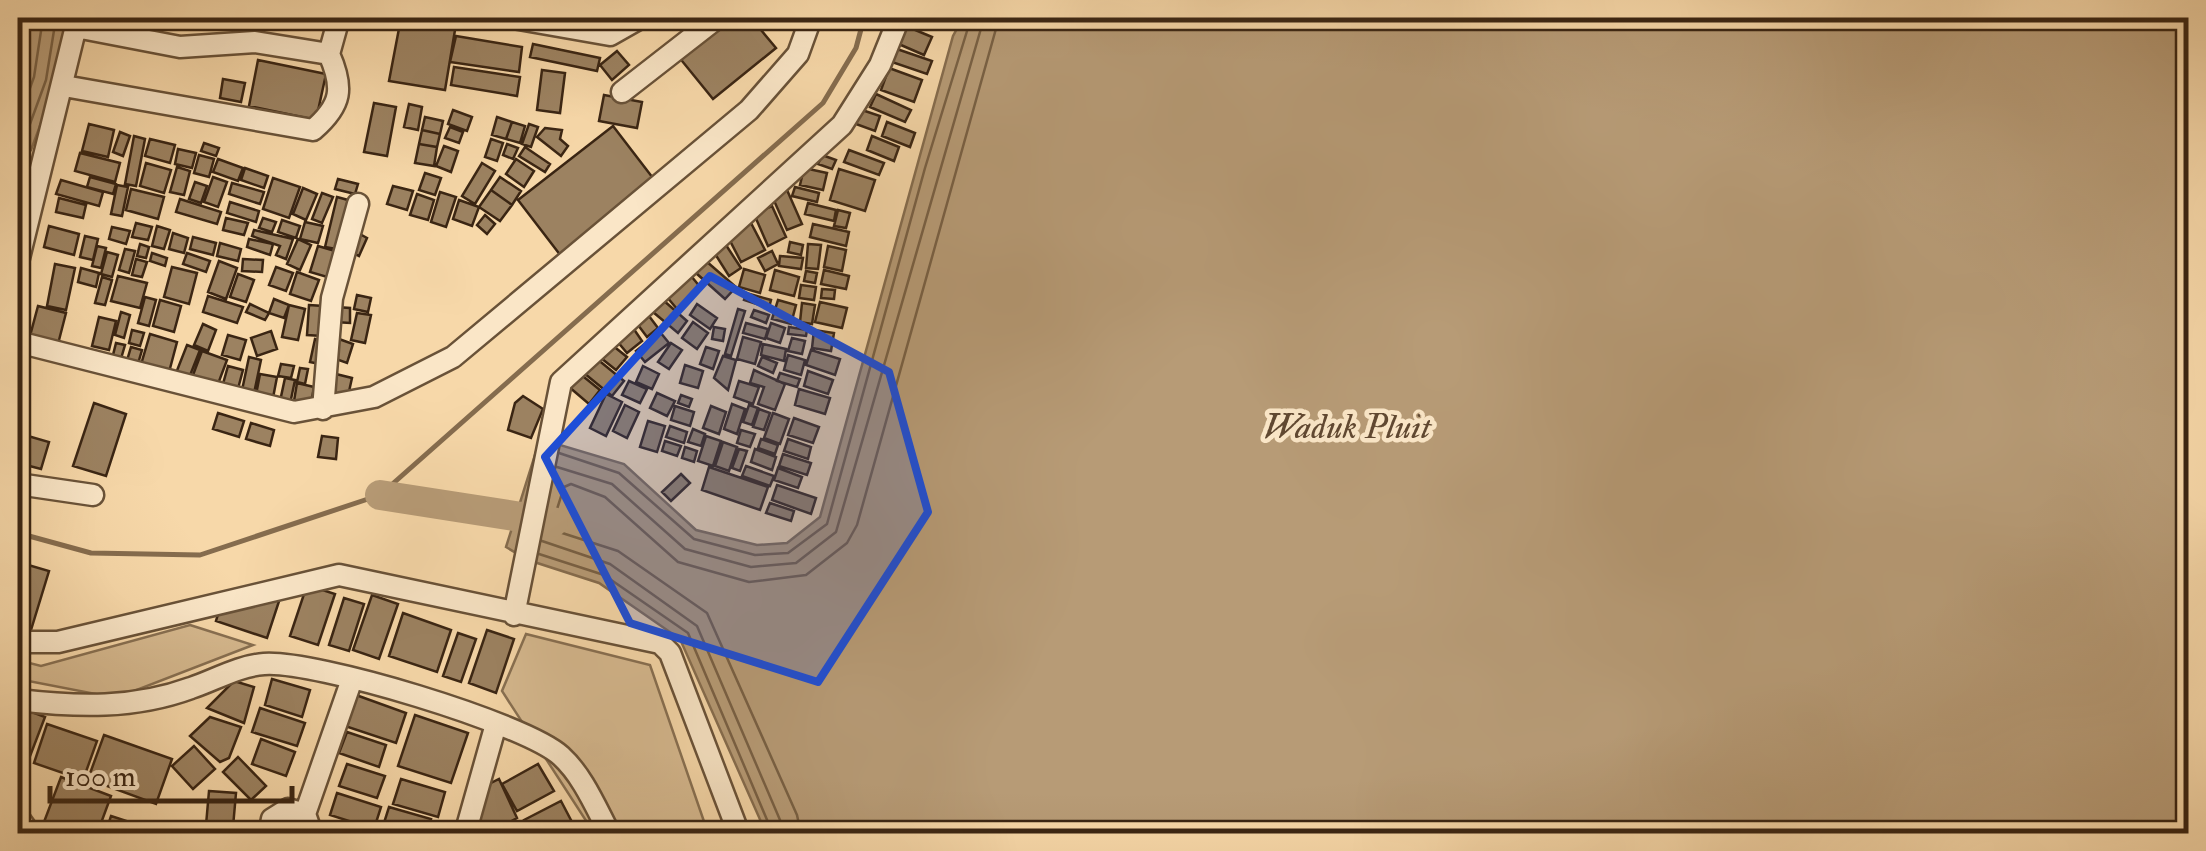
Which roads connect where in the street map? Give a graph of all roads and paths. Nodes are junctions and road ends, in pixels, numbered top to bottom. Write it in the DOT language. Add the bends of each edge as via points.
graph roads {
  1 [pos="339,18"];
  2 [pos="640,18"];
  3 [pos="717,18"];
  4 [pos="811,18"];
  5 [pos="899,18"];
  6 [pos="522,19"];
  7 [pos="77,22"];
  8 [pos="329,54"];
  9 [pos="64,86"];
  10 [pos="622,92"];
  11 [pos="358,204"];
  12 [pos="18,262"];
  13 [pos="18,342"];
  14 [pos="323,410"];
  15 [pos="18,484"];
  16 [pos="93,495"];
  17 [pos="514,615"];
  18 [pos="18,642"];
  19 [pos="352,680"];
  20 [pos="18,700"];
  21 [pos="496,724"];
  22 [pos="18,817"];
  23 [pos="308,824"];
  24 [pos="30,834"];
  25 [pos="270,834"];
  26 [pos="465,834"];
  27 [pos="610,834"];
  28 [pos="739,834"];
  1 -- 8 [label="street"];
  2 -- 6 [label="street" via="617,34"];
  3 -- 10 [label="street"];
  4 -- 14 [label="street" via="798,54 749,110 454,357 374,396"];
  5 -- 17 [label="street" via="880,65 842,124 567,374 558,390"];
  7 -- 8 [label="street" via="180,47 255,42"];
  7 -- 9 [label="street"];
  8 -- 9 [label="street" via="340,80 339,101 313,130"];
  9 -- 12 [label="street"];
  11 -- 14 [label="street" via="332,298"];
  13 -- 14 [label="street" via="286,411"];
  15 -- 16 [label="street"];
  17 -- 18 [label="street" via="340,575 58,642"];
  17 -- 28 [label="street" via="666,647"];
  19 -- 20 [label="street" via="259,664 147,701 68,706"];
  19 -- 21 [label="street"];
  19 -- 23 [label="street"];
  21 -- 26 [label="street"];
  21 -- 27 [label="street" via="564,758"];
  22 -- 24 [label="street"];
  23 -- 25 [label="street" via="297,810 279,812"];
}
